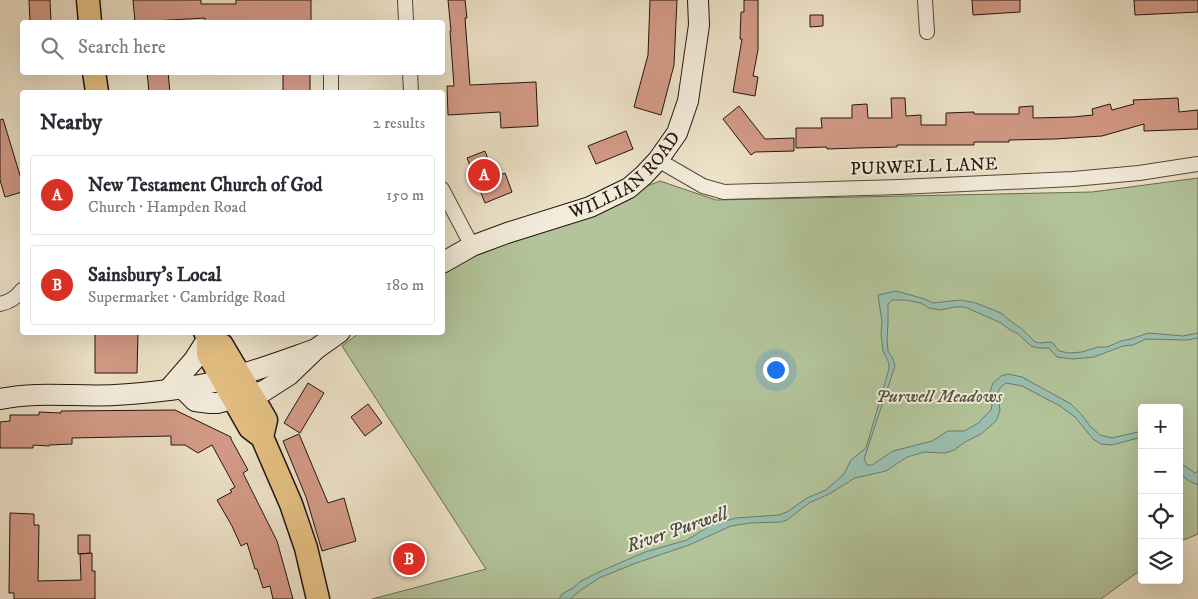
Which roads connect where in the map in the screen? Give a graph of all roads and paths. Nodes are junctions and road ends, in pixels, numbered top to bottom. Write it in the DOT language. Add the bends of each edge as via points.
graph roads {
  1 [pos="88,0"];
  2 [pos="405,0"];
  3 [pos="698,0"];
  4 [pos="925,0"];
  5 [pos="90,20"];
  6 [pos="406,20"];
  7 [pos="927,32"];
  8 [pos="94,75"];
  9 [pos="331,75"];
  10 [pos="410,75"];
  11 [pos="97,90"];
  12 [pos="330,90"];
  13 [pos="411,90"];
  14 [pos="658,160"];
  15 [pos="1198,164"];
  16 [pos="445,194"];
  17 [pos="472,246"];
  18 [pos="445,261"];
  19 [pos="20,292"];
  20 [pos="0,304"];
  21 [pos="206,335"];
  22 [pos="336,335"];
  23 [pos="237,387"];
  24 [pos="175,389"];
  25 [pos="0,399"];
  26 [pos="318,599"];
  1 -- 5 [label="main road"];
  2 -- 6 [label="street"];
  3 -- 14 [label="street, WILLIAN ROAD" via="699,25 688,101 678,133"];
  4 -- 7 [label="street"];
  8 -- 11 [label="main road"];
  9 -- 12 [label="street"];
  10 -- 13 [label="street"];
  14 -- 15 [label="street, PURWELL LANE" via="703,186 724,192 1073,180"];
  14 -- 17 [label="street, WILLIAN ROAD" via="629,188 590,208"];
  16 -- 17 [label="street"];
  17 -- 18 [label="street, WILLIAN ROAD"];
  19 -- 20 [label="street" via="10,302"];
  21 -- 23 [label="main road" via="222,345"];
  21 -- 24 [label="street"];
  22 -- 23 [label="street" via="316,349"];
  23 -- 24 [label="street" via="217,403 195,401"];
  23 -- 26 [label="main road" via="266,420 262,437 294,513"];
  24 -- 25 [label="street" via="114,395 32,395"];
}
